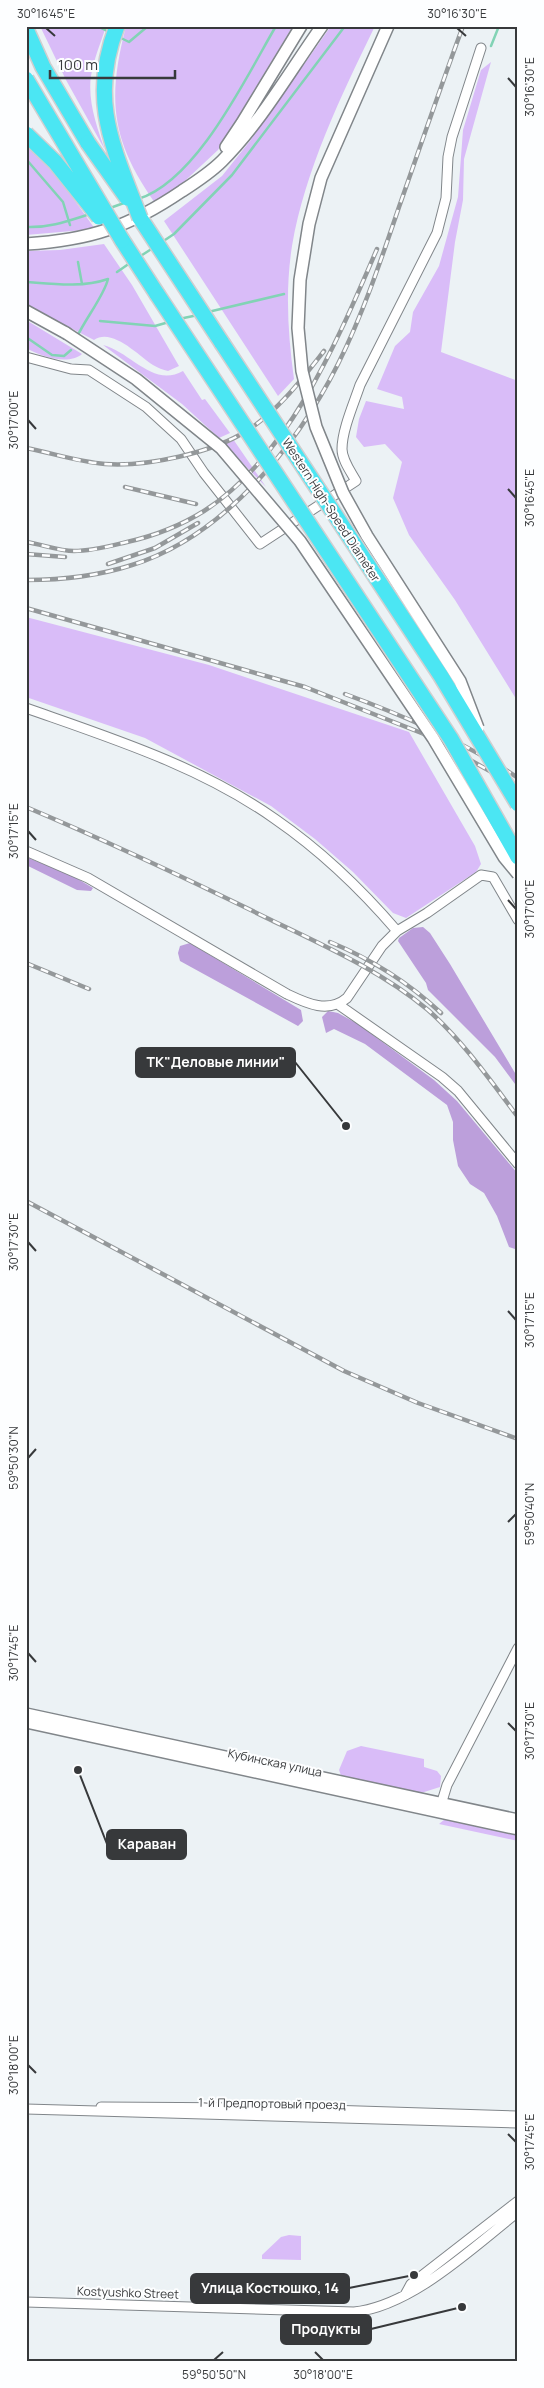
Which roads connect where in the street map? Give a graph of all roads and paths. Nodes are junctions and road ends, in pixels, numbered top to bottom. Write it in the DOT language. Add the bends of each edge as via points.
graph roads {
  1 [pos="117,26"];
  2 [pos="301,26"];
  3 [pos="322,26"];
  4 [pos="388,26"];
  5 [pos="26,28"];
  6 [pos="481,48"];
  7 [pos="26,79"];
  8 [pos="26,134"];
  9 [pos="191,185"];
  10 [pos="140,218"];
  11 [pos="122,240"];
  12 [pos="26,244"];
  13 [pos="26,310"];
  14 [pos="26,357"];
  15 [pos="26,708"];
  16 [pos="488,755"];
  17 [pos="518,804"];
  18 [pos="26,851"];
  19 [pos="518,857"];
  20 [pos="518,874"];
  21 [pos="518,920"];
  22 [pos="397,931"];
  23 [pos="338,1005"];
  24 [pos="518,1164"];
  25 [pos="518,1648"];
  26 [pos="26,1714"];
  27 [pos="26,1722"];
  28 [pos="440,1809"];
  29 [pos="518,1820"];
  30 [pos="518,1829"];
  31 [pos="26,2103"];
  32 [pos="26,2109"];
  33 [pos="518,2116"];
  34 [pos="518,2123"];
  35 [pos="518,2202"];
  36 [pos="518,2212"];
  37 [pos="405,2295"];
  38 [pos="26,2302"];
  1 -- 10 [label="highway, bridge" via="109,47 103,81 104,110"];
  2 -- 9 [label="main road" via="242,123 218,157"];
  3 -- 9 [label="main road" via="250,128 223,160"];
  4 -- 16 [label="main road, bridge" via="321,178 309,224 300,280 298,328 302,371 316,427 343,493 460,681"];
  5 -- 10 [label="highway, bridge" via="43,66 73,118"];
  6 -- 14 [label="street" via="452,137 446,198 437,233 351,410 342,450 356,481 260,544 181,439 146,407 89,370 71,369"];
  7 -- 11 [label="highway, bridge"];
  8 -- 11 [label="highway, bridge"];
  9 -- 12 [label="main road" via="131,222 100,233"];
  10 -- 16 [label="highway, Western High-Speed Diameter, bridge" via="441,676"];
  11 -- 19 [label="highway, Western High-Speed Diameter, bridge" via="451,739"];
  13 -- 20 [label="main road, bridge" via="136,379 221,448 300,541 433,738 504,857"];
  15 -- 22 [label="street" via="147,752 230,792 267,814 330,862"];
  16 -- 17 [label="highway, Western High-Speed Diameter, bridge"];
  18 -- 23 [label="street" via="88,878 286,994 306,1003 326,1007"];
  21 -- 22 [label="street" via="493,877 481,875"];
  22 -- 23 [label="street" via="382,946 357,986"];
  23 -- 24 [label="street" via="458,1091"];
  25 -- 28 [label="street" via="447,1785"];
  26 -- 28 [label="main road, Кубинская улица"];
  27 -- 28 [label="main road, Кубинская улица"];
  28 -- 29 [label="main road, Кубинская улица"];
  28 -- 30 [label="main road, Кубинская улица"];
  31 -- 33 [label="street, 1-й Предпортовый проезд"];
  32 -- 34 [label="street, 1-й Предпортовый проезд"];
  35 -- 37 [label="street, Kostyushko Street" via="411,2284"];
  36 -- 37 [label="street, Kostyushko Street" via="416,2291"];
  37 -- 38 [label="street, Kostyushko Street" via="384,2306 354,2312"];
}
